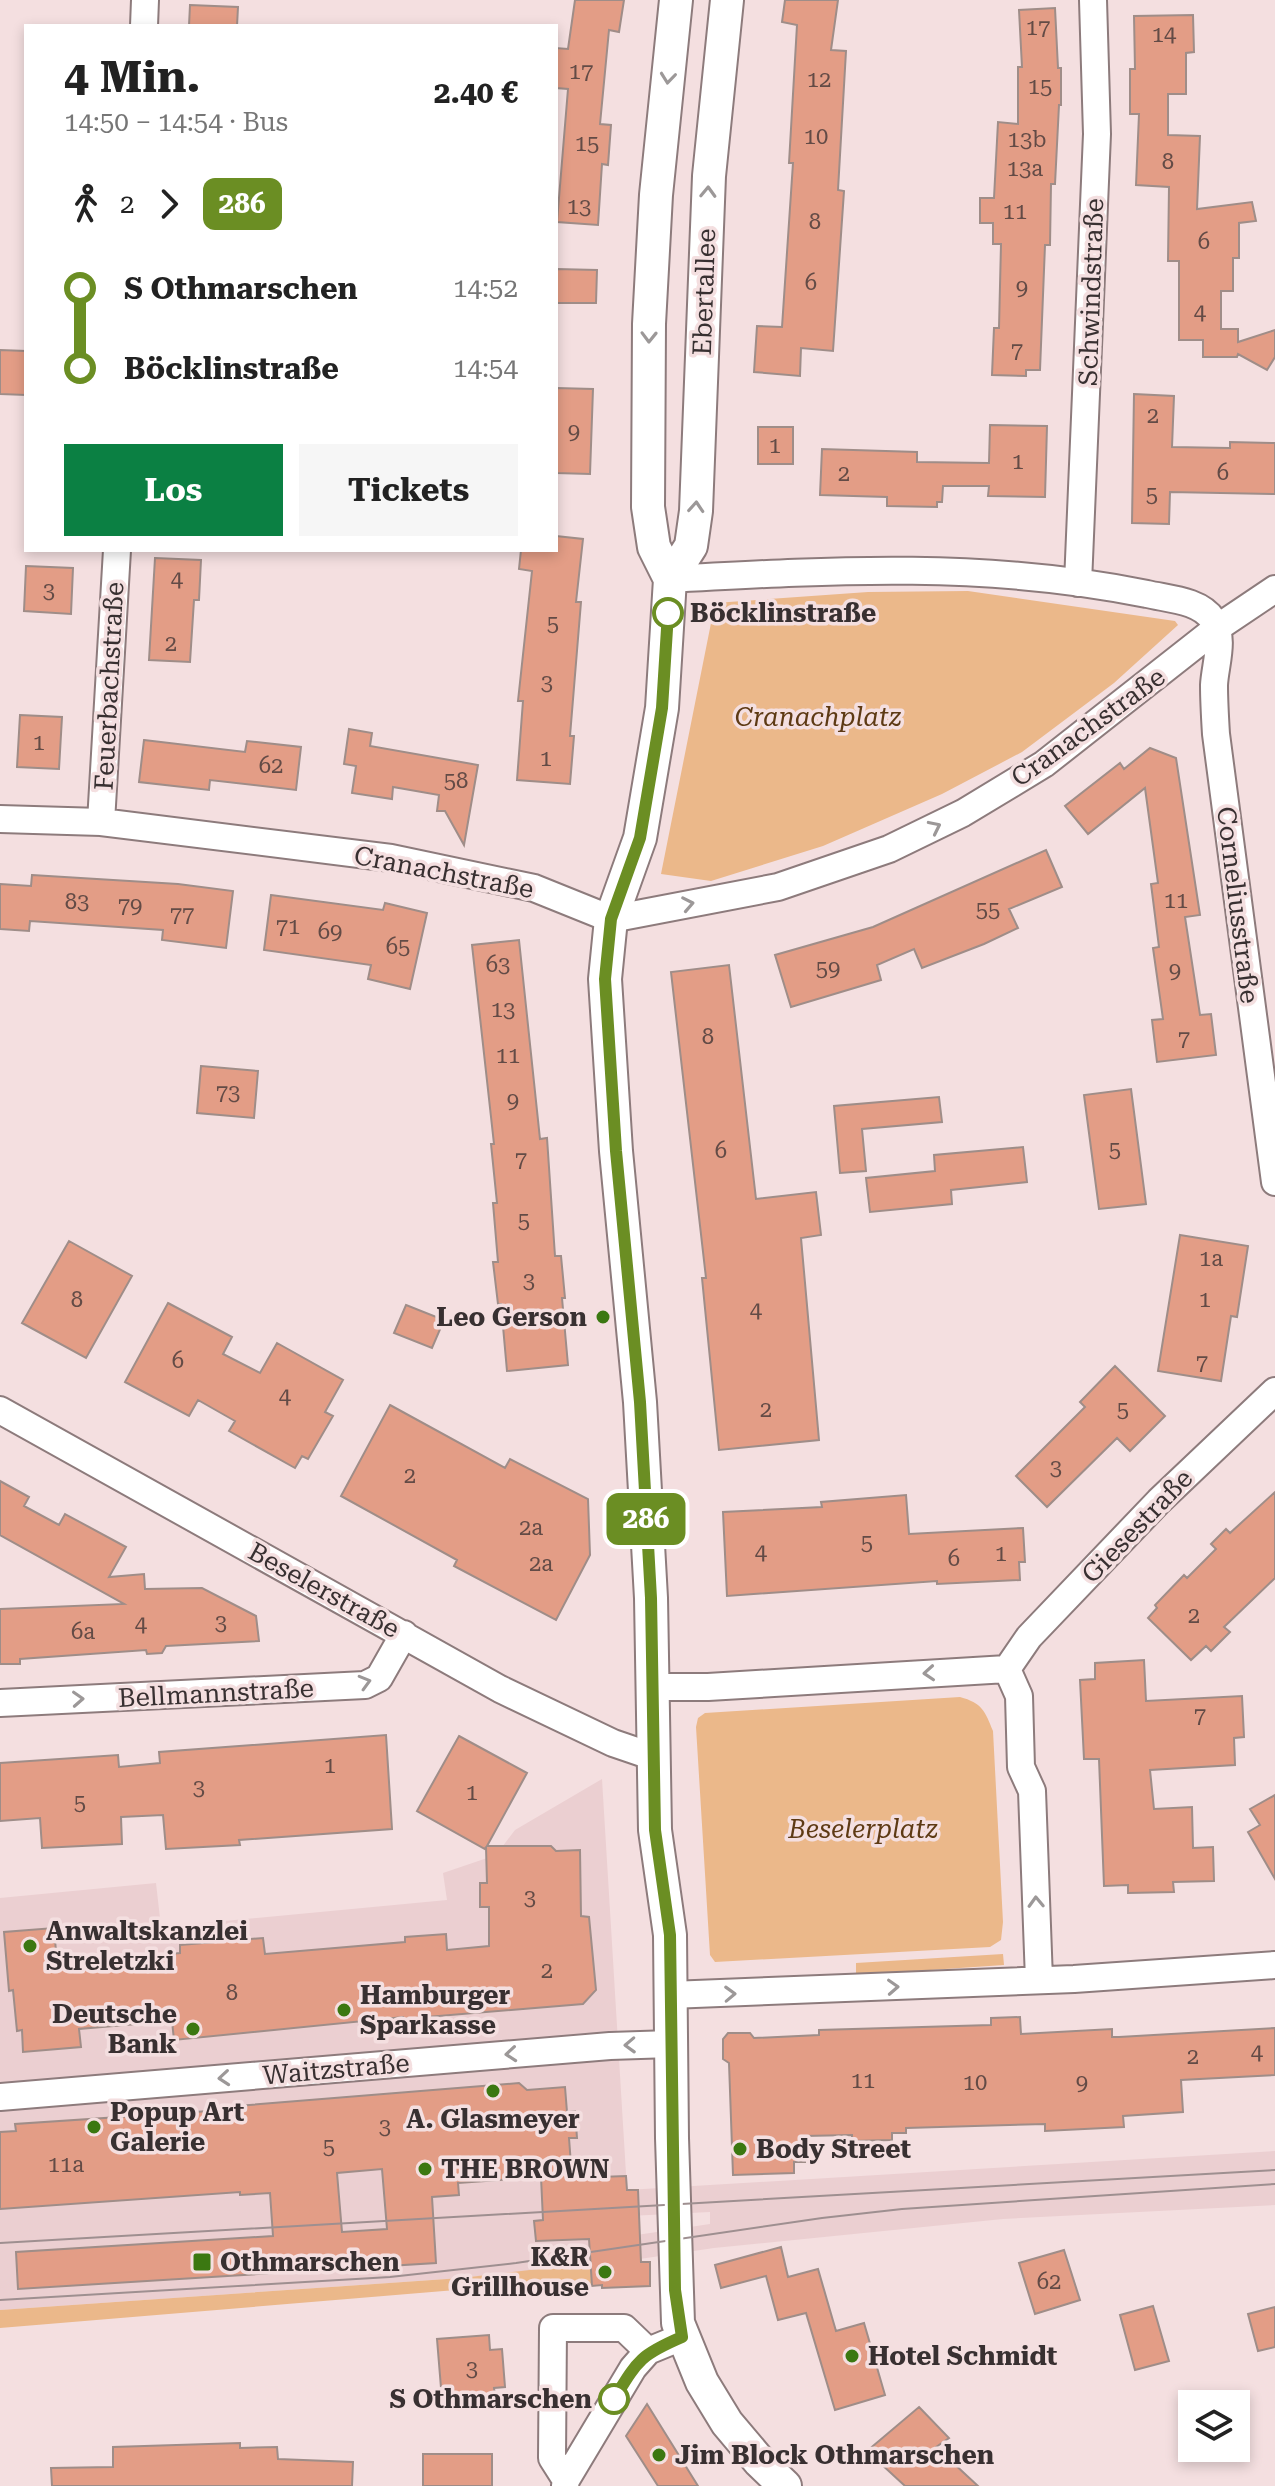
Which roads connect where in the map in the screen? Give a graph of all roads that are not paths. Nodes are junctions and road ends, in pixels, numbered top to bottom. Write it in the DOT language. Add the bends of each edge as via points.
graph roads {
  1 [pos="145,0"];
  2 [pos="676,0"];
  3 [pos="727,0"];
  4 [pos="1093,0"];
  5 [pos="144,24"];
  6 [pos="117,552"];
  7 [pos="670,579"];
  8 [pos="1078,583"];
  9 [pos="1275,589"];
  10 [pos="1217,628"];
  11 [pos="0,819"];
  12 [pos="101,822"];
  13 [pos="611,919"];
  14 [pos="1275,1182"];
  15 [pos="1275,1391"];
  16 [pos="0,1410"];
  17 [pos="404,1634"];
  18 [pos="1007,1669"];
  19 [pos="653,1687"];
  20 [pos="0,1703"];
  21 [pos="654,1757"];
  22 [pos="1275,1965"];
  23 [pos="1039,1980"];
  24 [pos="670,1995"];
  25 [pos="671,2044"];
  26 [pos="0,2097"];
  27 [pos="682,2337"];
  28 [pos="648,2351"];
  29 [pos="566,2483"];
  30 [pos="785,2486"];
  1 -- 5 [label="street"];
  2 -- 7 [label="main road, Ebertallee, one-way" via="649,324 648,507 654,547"];
  7 -- 3 [label="main road, Ebertallee, one-way" via="691,546 696,511 709,176"];
  4 -- 8 [label="street, Schwindstraße" via="1097,134"];
  6 -- 12 [label="street, Feuerbachstraße"];
  7 -- 8 [label="street" via="899,569"];
  7 -- 13 [label="main road, Ebertallee" via="662,708 640,838"];
  8 -- 10 [label="street" via="1195,606"];
  9 -- 10 [label="street, Cranachstraße"];
  13 -- 10 [label="street, Cranachstraße, one-way" via="778,887 889,849 963,813 1044,764"];
  10 -- 14 [label="street, Corneliusstraße" via="1216,734"];
  11 -- 12 [label="street, Cranachstraße"];
  12 -- 13 [label="street, Cranachstraße" via="391,858 534,888"];
  13 -- 19 [label="main road, Ebertallee" via="605,979 640,1402"];
  15 -- 18 [label="street, Giesestraße" via="1159,1501 1029,1637"];
  16 -- 17 [label="street, Beselerstraße"];
  20 -- 17 [label="street, Bellmannstraße, one-way" via="365,1685 379,1678"];
  17 -- 21 [label="street, Beselerstraße" via="500,1689"];
  18 -- 19 [label="street, one-way"];
  23 -- 18 [label="street, one-way" via="1032,1791 1021,1767 1019,1696"];
  19 -- 21 [label="main road, Ebertallee"];
  21 -- 24 [label="main road, Ebertallee"];
  22 -- 23 [label="street"];
  24 -- 23 [label="street, one-way"];
  24 -- 25 [label="main road, Ebertallee"];
  25 -- 26 [label="street, Waitzstraße, one-way"];
  25 -- 27 [label="main road, Ebertallee" via="675,2290"];
  27 -- 28 [label="street"];
  27 -- 30 [label="main road, Ebertallee" via="727,2423"];
  28 -- 29 [label="street"];
  28 -- 29 [label="street" via="624,2328 553,2328 552,2458"];
}
